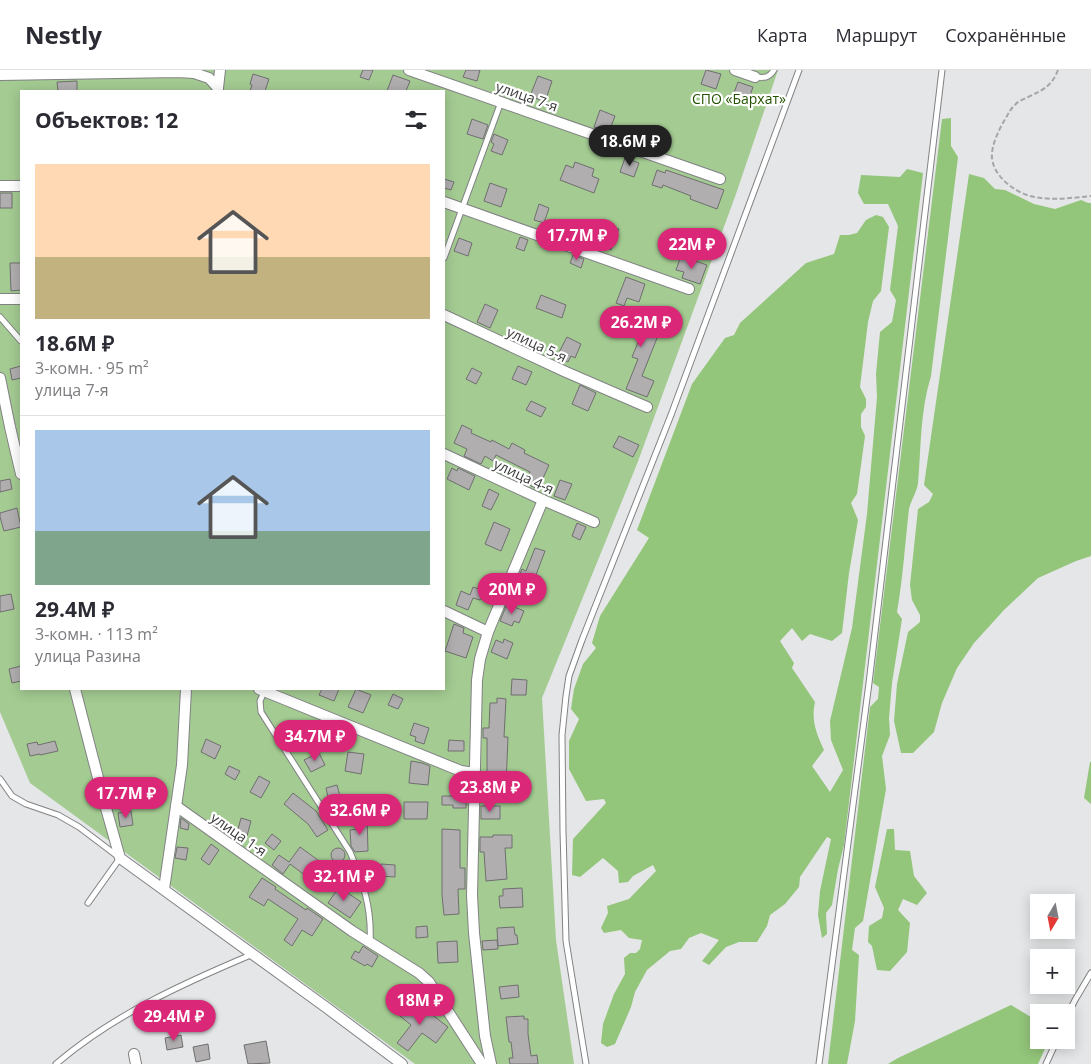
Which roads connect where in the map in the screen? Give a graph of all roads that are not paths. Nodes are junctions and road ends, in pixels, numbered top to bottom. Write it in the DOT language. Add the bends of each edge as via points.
graph roads {
  1 [pos="220,70"];
  2 [pos="409,70"];
  3 [pos="735,70"];
  4 [pos="774,70"];
  5 [pos="800,70"];
  6 [pos="942,70"];
  7 [pos="0,74"];
  8 [pos="755,77"];
  9 [pos="218,90"];
  10 [pos="502,102"];
  11 [pos="720,179"];
  12 [pos="0,186"];
  13 [pos="20,186"];
  14 [pos="445,202"];
  15 [pos="462,208"];
  16 [pos="445,255"];
  17 [pos="689,288"];
  18 [pos="0,299"];
  19 [pos="20,299"];
  20 [pos="445,315"];
  21 [pos="0,317"];
  22 [pos="20,340"];
  23 [pos="0,378"];
  24 [pos="647,407"];
  25 [pos="445,454"];
  26 [pos="20,470"];
  27 [pos="543,500"];
  28 [pos="594,522"];
  29 [pos="445,611"];
  30 [pos="488,632"];
  31 [pos="75,690"];
  32 [pos="186,690"];
  33 [pos="261,690"];
  34 [pos="475,773"];
  35 [pos="0,779"];
  36 [pos="176,806"];
  37 [pos="120,858"];
  38 [pos="164,889"];
  39 [pos="88,903"];
  40 [pos="370,942"];
  41 [pos="253,954"];
  42 [pos="1091,973"];
  43 [pos="1073,1004"];
  44 [pos="1052,1049"];
  45 [pos="395,1062"];
  46 [pos="56,1064"];
  47 [pos="482,1064"];
  48 [pos="490,1064"];
  49 [pos="586,1064"];
  50 [pos="819,1064"];
  51 [pos="1046,1064"];
  1 -- 9 [label="street"];
  2 -- 10 [label="street, улица 7-я"];
  3 -- 8 [label="street"];
  4 -- 8 [label="lane" via="770,76"];
  5 -- 49 [label="lane" via="569,676 562,735 566,941"];
  6 -- 50 [label="lane" via="870,673"];
  7 -- 9 [label="street" via="194,73 208,78"];
  10 -- 11 [label="street, улица 7-я"];
  10 -- 15 [label="lane"];
  12 -- 13 [label="street"];
  14 -- 15 [label="street"];
  15 -- 16 [label="lane"];
  15 -- 17 [label="street"];
  18 -- 19 [label="street"];
  20 -- 24 [label="street, улица 5-я"];
  21 -- 22 [label="lane"];
  23 -- 26 [label="street"];
  25 -- 27 [label="street, улица 4-я"];
  27 -- 28 [label="street, улица 4-я"];
  27 -- 30 [label="street"];
  29 -- 30 [label="street"];
  30 -- 34 [label="street" via="477,680"];
  31 -- 37 [label="street"];
  32 -- 36 [label="street"];
  33 -- 34 [label="street" via="461,771"];
  33 -- 40 [label="lane" via="261,712 350,852 360,875 370,910"];
  34 -- 48 [label="street" via="472,904"];
  35 -- 37 [label="lane" via="12,796 79,827"];
  36 -- 38 [label="street"];
  36 -- 40 [label="street, улица 1-я"];
  37 -- 38 [label="street"];
  37 -- 39 [label="lane"];
  38 -- 41 [label="street"];
  40 -- 47 [label="street, улица 1-я" via="429,982"];
  41 -- 45 [label="street"];
  41 -- 46 [label="lane" via="204,974 137,1008"];
  42 -- 43 [label="lane"];
  44 -- 51 [label="lane"];
}
